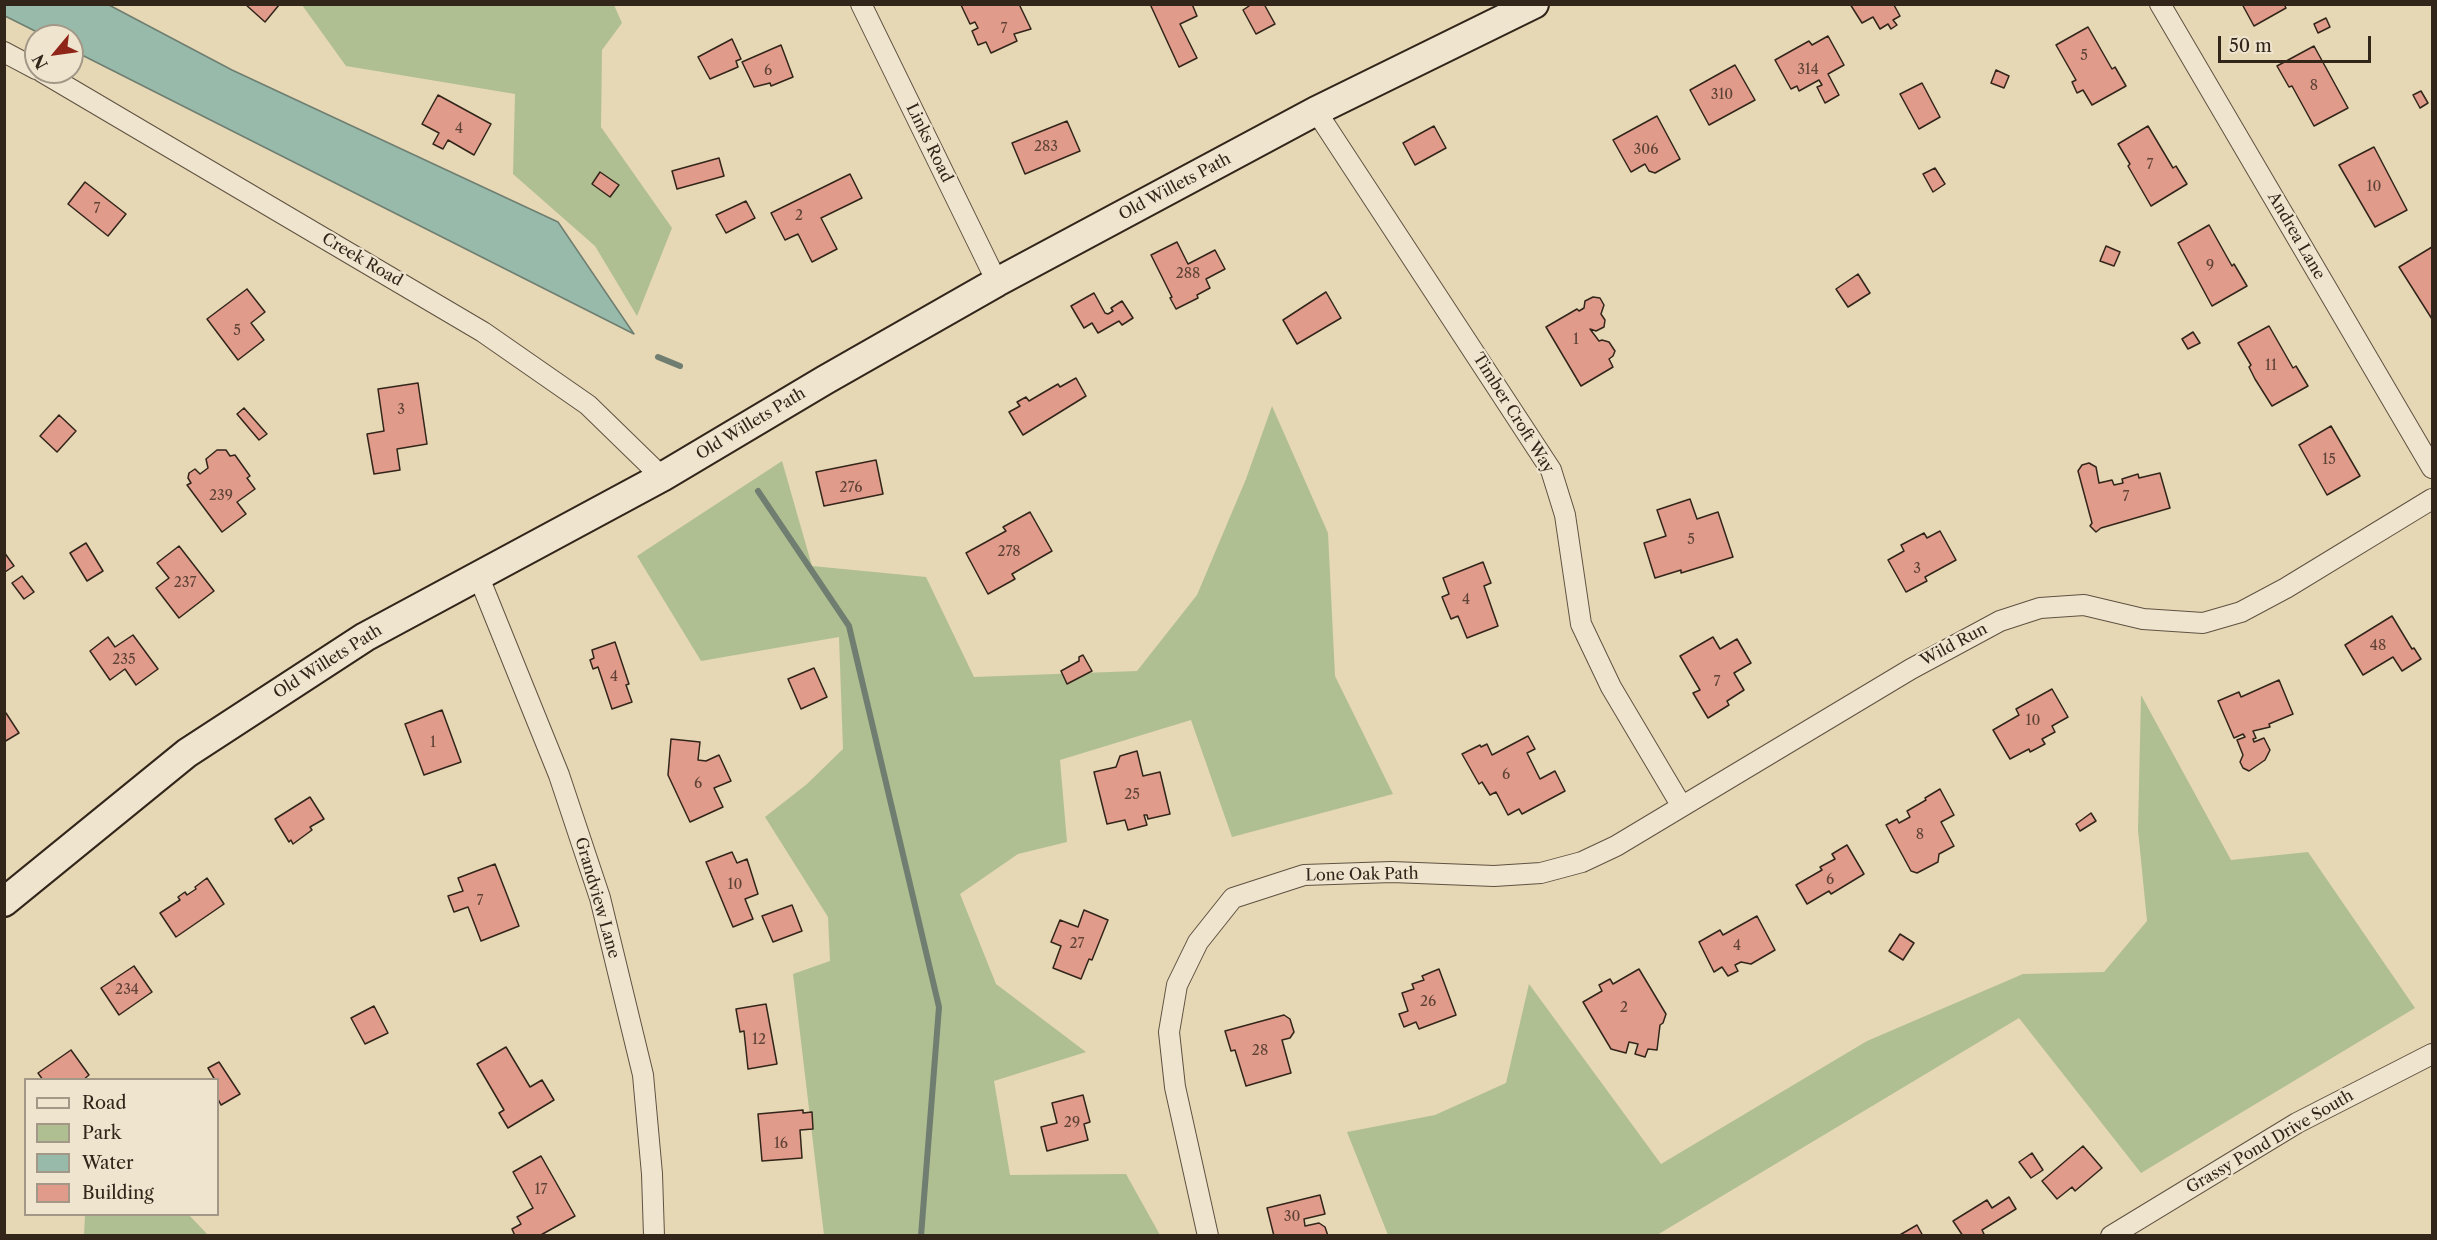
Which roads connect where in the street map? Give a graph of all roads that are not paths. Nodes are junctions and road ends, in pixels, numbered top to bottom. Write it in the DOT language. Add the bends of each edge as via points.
graph roads {
  1 [pos="861,4"];
  2 [pos="1534,4"];
  3 [pos="2160,4"];
  4 [pos="4,52"];
  5 [pos="24,63"];
  6 [pos="62,84"];
  7 [pos="1316,111"];
  8 [pos="997,282"];
  9 [pos="2433,468"];
  10 [pos="662,477"];
  11 [pos="2433,499"];
  12 [pos="478,575"];
  13 [pos="1681,805"];
  14 [pos="1494,876"];
  15 [pos="4,903"];
  16 [pos="2433,1054"];
  17 [pos="654,1236"];
  18 [pos="1208,1236"];
  19 [pos="2111,1236"];
  1 -- 8 [label="street, Links Road"];
  2 -- 7 [label="main road, Old Willets Path"];
  3 -- 9 [label="street, Andrea Lane"];
  4 -- 5 [label="street"];
  6 -- 10 [label="street, Creek Road" via="483,332 588,405"];
  7 -- 8 [label="main road, Old Willets Path"];
  7 -- 13 [label="street, Timber Croft Way" via="1551,470 1565,515 1581,624 1611,687"];
  8 -- 10 [label="main road, Old Willets Path"];
  10 -- 12 [label="main road, Old Willets Path"];
  11 -- 13 [label="street, Wild Run" via="2286,588 2241,612 2203,623 2143,619 2084,605 2040,608 2000,621"];
  12 -- 15 [label="main road, Old Willets Path" via="365,637 187,753"];
  12 -- 17 [label="street, Grandview Lane" via="559,776 600,898 643,1075"];
  13 -- 14 [label="street, Wild Run" via="1616,846 1582,862 1541,873"];
  14 -- 18 [label="street, Lone Oak Path" via="1392,872 1304,875 1233,898 1198,942 1177,985 1169,1032 1175,1087"];
  16 -- 19 [label="street, Grassy Pond Drive South" via="2297,1123"];
}
